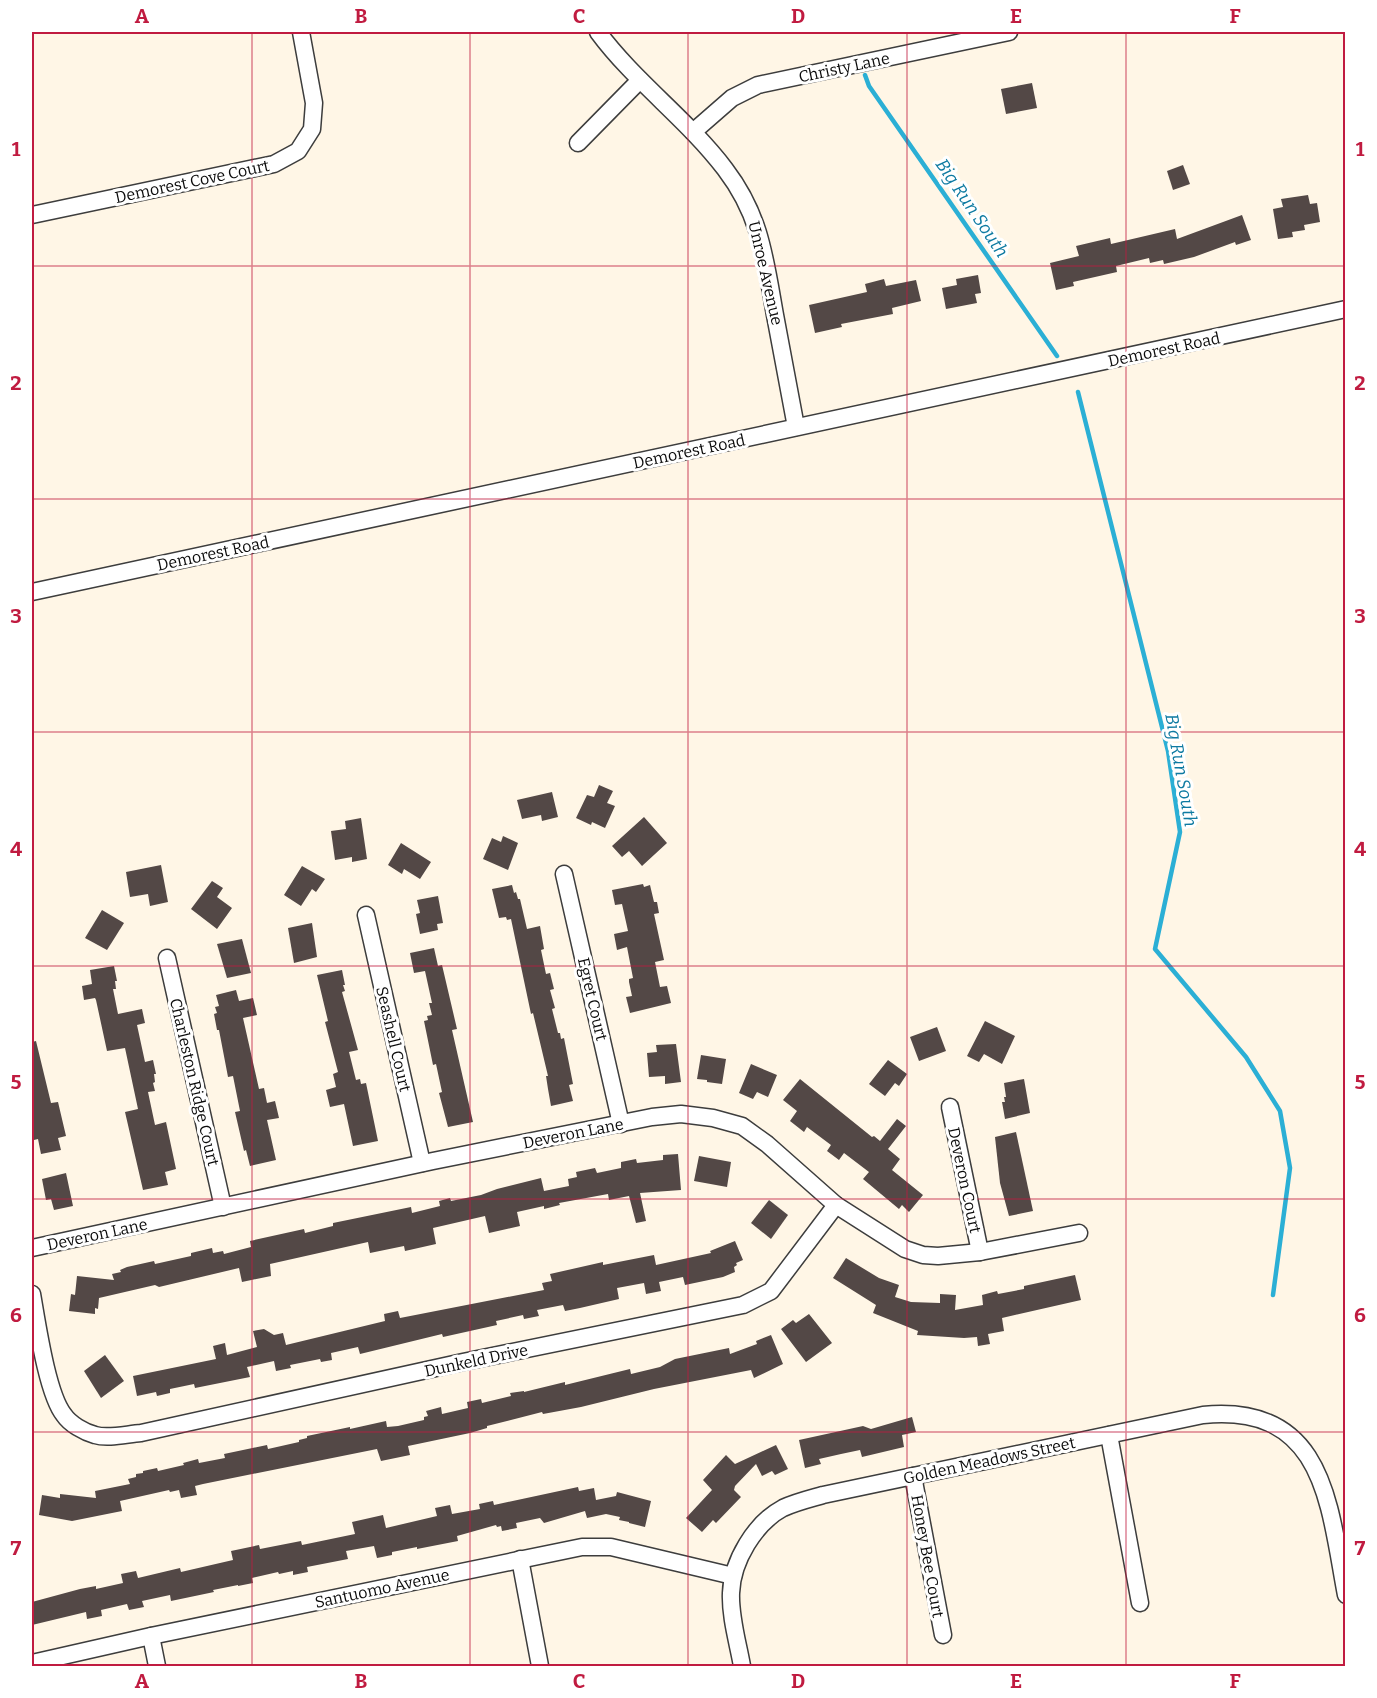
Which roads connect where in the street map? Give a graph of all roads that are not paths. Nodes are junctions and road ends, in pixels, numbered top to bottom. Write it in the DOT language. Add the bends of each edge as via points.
graph roads {
  1 [pos="301,32"];
  2 [pos="598,32"];
  3 [pos="1009,32"];
  4 [pos="640,80"];
  5 [pos="693,132"];
  6 [pos="578,143"];
  7 [pos="32,215"];
  8 [pos="1346,309"];
  9 [pos="796,427"];
  10 [pos="32,592"];
  11 [pos="564,874"];
  12 [pos="366,915"];
  13 [pos="166,958"];
  14 [pos="950,1107"];
  15 [pos="621,1124"];
  16 [pos="422,1163"];
  17 [pos="836,1205"];
  18 [pos="223,1206"];
  19 [pos="1079,1233"];
  20 [pos="32,1248"];
  21 [pos="980,1252"];
  22 [pos="32,1294"];
  23 [pos="1109,1435"];
  24 [pos="913,1476"];
  25 [pos="520,1559"];
  26 [pos="733,1576"];
  27 [pos="1346,1595"];
  28 [pos="1140,1603"];
  29 [pos="943,1635"];
  30 [pos="151,1636"];
  31 [pos="32,1663"];
  32 [pos="157,1666"];
  33 [pos="540,1666"];
  34 [pos="742,1666"];
  1 -- 7 [label="street, Demorest Cove Court" via="314,103 312,129 298,152 274,164"];
  2 -- 4 [label="street, Unroe Avenue"];
  3 -- 5 [label="street, Christy Lane" via="758,86 732,98"];
  4 -- 5 [label="street, Unroe Avenue"];
  4 -- 6 [label="street"];
  5 -- 9 [label="street, Unroe Avenue" via="725,169 753,215 764,253"];
  8 -- 9 [label="street, Demorest Road"];
  9 -- 10 [label="street, Demorest Road"];
  11 -- 15 [label="street, Egret Court"];
  12 -- 16 [label="street, Seashell Court"];
  13 -- 18 [label="street, Charleston Ridge Court"];
  14 -- 21 [label="street, Deveron Court"];
  15 -- 16 [label="street, Deveron Lane"];
  15 -- 17 [label="street, Deveron Lane" via="681,1114 741,1126"];
  16 -- 18 [label="street, Deveron Lane"];
  17 -- 21 [label="street, Deveron Lane" via="905,1249 923,1255"];
  17 -- 22 [label="street, Dunkeld Drive" via="771,1291 743,1305 141,1433 96,1436 63,1415 51,1390"];
  18 -- 20 [label="street, Deveron Lane"];
  19 -- 21 [label="street, Deveron Lane"];
  23 -- 24 [label="street, Golden Meadows Street"];
  23 -- 27 [label="street, Golden Meadows Street" via="1222,1413 1261,1420 1280,1429 1311,1459 1320,1478"];
  23 -- 28 [label="street"];
  24 -- 26 [label="street, Golden Meadows Street" via="800,1501 781,1509 740,1554"];
  24 -- 29 [label="street, Honey Bee Court"];
  25 -- 26 [label="street, Santuomo Avenue" via="582,1547 611,1547"];
  25 -- 30 [label="street, Santuomo Avenue"];
  25 -- 33 [label="street"];
  26 -- 34 [label="street" via="733,1617"];
  30 -- 31 [label="street, Santuomo Avenue"];
  30 -- 32 [label="street"];
}
